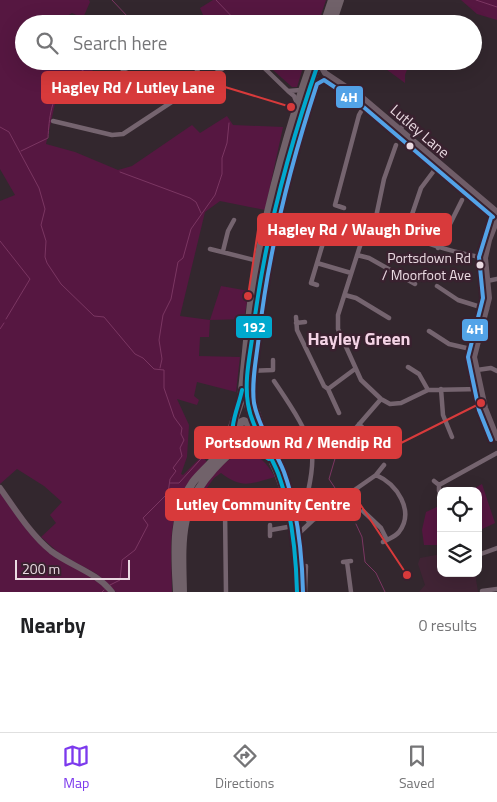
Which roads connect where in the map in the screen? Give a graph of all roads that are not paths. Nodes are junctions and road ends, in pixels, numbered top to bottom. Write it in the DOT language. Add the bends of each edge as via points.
graph roads {
  1 [pos="332,0"];
  2 [pos="340,0"];
  3 [pos="327,15"];
  4 [pos="335,15"];
  5 [pos="197,70"];
  6 [pos="220,70"];
  7 [pos="266,70"];
  8 [pos="309,70"];
  9 [pos="316,70"];
  10 [pos="323,70"];
  11 [pos="325,73"];
  12 [pos="312,79"];
  13 [pos="203,81"];
  14 [pos="301,90"];
  15 [pos="288,91"];
  16 [pos="367,101"];
  17 [pos="297,103"];
  18 [pos="53,121"];
  19 [pos="412,126"];
  20 [pos="399,130"];
  21 [pos="396,145"];
  22 [pos="436,168"];
  23 [pos="462,200"];
  24 [pos="328,203"];
  25 [pos="452,204"];
  26 [pos="335,205"];
  27 [pos="459,207"];
  28 [pos="344,208"];
  29 [pos="497,212"];
  30 [pos="376,217"];
  31 [pos="234,220"];
  32 [pos="497,220"];
  33 [pos="405,235"];
  34 [pos="318,241"];
  35 [pos="438,248"];
  36 [pos="210,249"];
  37 [pos="223,252"];
  38 [pos="357,255"];
  39 [pos="485,258"];
  40 [pos="258,261"];
  41 [pos="317,263"];
  42 [pos="351,273"];
  43 [pos="414,276"];
  44 [pos="497,279"];
  45 [pos="487,281"];
  46 [pos="317,285"];
  47 [pos="437,286"];
  48 [pos="443,292"];
  49 [pos="345,295"];
  50 [pos="439,297"];
  51 [pos="388,310"];
  52 [pos="487,310"];
  53 [pos="305,322"];
  54 [pos="429,331"];
  55 [pos="475,350"];
  56 [pos="273,360"];
  57 [pos="408,366"];
  58 [pos="355,369"];
  59 [pos="273,370"];
  60 [pos="477,370"];
  61 [pos="249,371"];
  62 [pos="497,371"];
  63 [pos="276,375"];
  64 [pos="274,382"];
  65 [pos="328,389"];
  66 [pos="481,389"];
  67 [pos="428,390"];
  68 [pos="441,390"];
  69 [pos="247,395"];
  70 [pos="381,399"];
  71 [pos="342,405"];
  72 [pos="336,408"];
  73 [pos="339,413"];
  74 [pos="359,424"];
  75 [pos="256,427"];
  76 [pos="232,429"];
  77 [pos="355,429"];
  78 [pos="450,435"];
  79 [pos="258,436"];
  80 [pos="497,438"];
  81 [pos="245,447"];
  82 [pos="390,454"];
  83 [pos="497,454"];
  84 [pos="270,460"];
  85 [pos="384,465"];
  86 [pos="376,475"];
  87 [pos="434,481"];
  88 [pos="439,485"];
  89 [pos="0,488"];
  90 [pos="282,489"];
  91 [pos="259,501"];
  92 [pos="225,510"];
  93 [pos="363,511"];
  94 [pos="310,523"];
  95 [pos="293,526"];
  96 [pos="270,536"];
  97 [pos="295,537"];
  98 [pos="497,548"];
  99 [pos="482,555"];
  100 [pos="347,561"];
  101 [pos="306,566"];
  102 [pos="306,582"];
  103 [pos="297,583"];
  104 [pos="497,589"];
  105 [pos="482,591"];
  106 [pos="112,592"];
  107 [pos="177,592"];
  108 [pos="183,592"];
  109 [pos="226,592"];
  110 [pos="297,592"];
  111 [pos="306,592"];
  112 [pos="351,592"];
  1 -- 3 [label="highway"];
  2 -- 4 [label="highway"];
  5 -- 13 [label="street"];
  6 -- 13 [label="street"];
  7 -- 15 [label="street"];
  8 -- 14 [label="highway"];
  9 -- 12 [label="highway"];
  10 -- 11 [label="street, Lutley Lane"];
  11 -- 12 [label="street"];
  11 -- 16 [label="street, Lutley Lane"];
  12 -- 61 [label="highway" via="286,164 270,234"];
  13 -- 18 [label="street" via="119,136"];
  14 -- 15 [label="street"];
  14 -- 17 [label="highway"];
  15 -- 17 [label="street"];
  16 -- 20 [label="street, Lutley Lane"];
  16 -- 26 [label="street" via="359,115"];
  17 -- 40 [label="highway" via="272,191"];
  19 -- 20 [label="street" via="404,125"];
  20 -- 29 [label="street, Lutley Lane"];
  21 -- 30 [label="street"];
  22 -- 33 [label="street" via="421,188"];
  23 -- 27 [label="street"];
  24 -- 26 [label="street"];
  25 -- 27 [label="street"];
  26 -- 28 [label="street"];
  27 -- 35 [label="street"];
  30 -- 33 [label="street"];
  30 -- 38 [label="street"];
  31 -- 37 [label="street"];
  32 -- 39 [label="street"];
  33 -- 35 [label="street"];
  34 -- 41 [label="street" via="323,243"];
  35 -- 39 [label="street"];
  36 -- 37 [label="street"];
  37 -- 40 [label="street"];
  38 -- 42 [label="street"];
  38 -- 43 [label="street" via="369,258 412,283"];
  39 -- 45 [label="street"];
  40 -- 76 [label="highway" via="241,401"];
  41 -- 42 [label="street"];
  41 -- 46 [label="street" via="311,283"];
  42 -- 49 [label="street"];
  44 -- 45 [label="street"];
  45 -- 52 [label="street"];
  47 -- 48 [label="street"];
  48 -- 50 [label="street"];
  48 -- 52 [label="street"];
  49 -- 51 [label="street" via="356,298 386,317"];
  49 -- 58 [label="street" via="337,323"];
  52 -- 55 [label="street"];
  53 -- 65 [label="street" via="296,320 297,330 315,371"];
  54 -- 55 [label="street" via="449,344"];
  55 -- 60 [label="street"];
  56 -- 59 [label="street"];
  57 -- 67 [label="street" via="419,374"];
  58 -- 65 [label="street"];
  58 -- 70 [label="street"];
  59 -- 61 [label="street"];
  59 -- 63 [label="street"];
  60 -- 62 [label="street" via="491,368"];
  60 -- 66 [label="street"];
  61 -- 69 [label="highway"];
  64 -- 94 [label="street" via="287,400 313,456 305,509"];
  65 -- 72 [label="street"];
  66 -- 68 [label="street"];
  66 -- 80 [label="street"];
  67 -- 68 [label="street"];
  67 -- 70 [label="street" via="398,404"];
  68 -- 78 [label="street" via="443,415"];
  69 -- 75 [label="highway"];
  69 -- 84 [label="street" via="254,397 270,449"];
  70 -- 74 [label="street"];
  71 -- 72 [label="street"];
  72 -- 73 [label="street"];
  74 -- 77 [label="street"];
  74 -- 82 [label="street"];
  75 -- 76 [label="highway" via="244,421"];
  75 -- 79 [label="highway"];
  76 -- 81 [label="highway" via="233,442"];
  76 -- 107 [label="highway" via="220,453 194,481 183,502 177,524"];
  79 -- 81 [label="highway" via="256,441"];
  79 -- 84 [label="street"];
  81 -- 84 [label="street"];
  81 -- 108 [label="highway" via="229,453 202,481 190,502 184,528"];
  83 -- 88 [label="street"];
  84 -- 90 [label="street"];
  85 -- 86 [label="street"];
  86 -- 93 [label="street" via="395,490 405,510 405,519 399,532 385,541 381,528"];
  86 -- 94 [label="street" via="353,490 338,506"];
  87 -- 88 [label="street"];
  89 -- 106 [label="street" via="45,545 101,580"];
  90 -- 91 [label="street"];
  90 -- 95 [label="street"];
  92 -- 109 [label="street"];
  94 -- 97 [label="street"];
  95 -- 96 [label="street" via="271,527"];
  95 -- 97 [label="street"];
  97 -- 103 [label="street"];
  98 -- 99 [label="street"];
  100 -- 112 [label="street"];
  101 -- 102 [label="street"];
  102 -- 103 [label="street"];
  102 -- 111 [label="street"];
  103 -- 110 [label="street"];
  104 -- 105 [label="street"];
}
